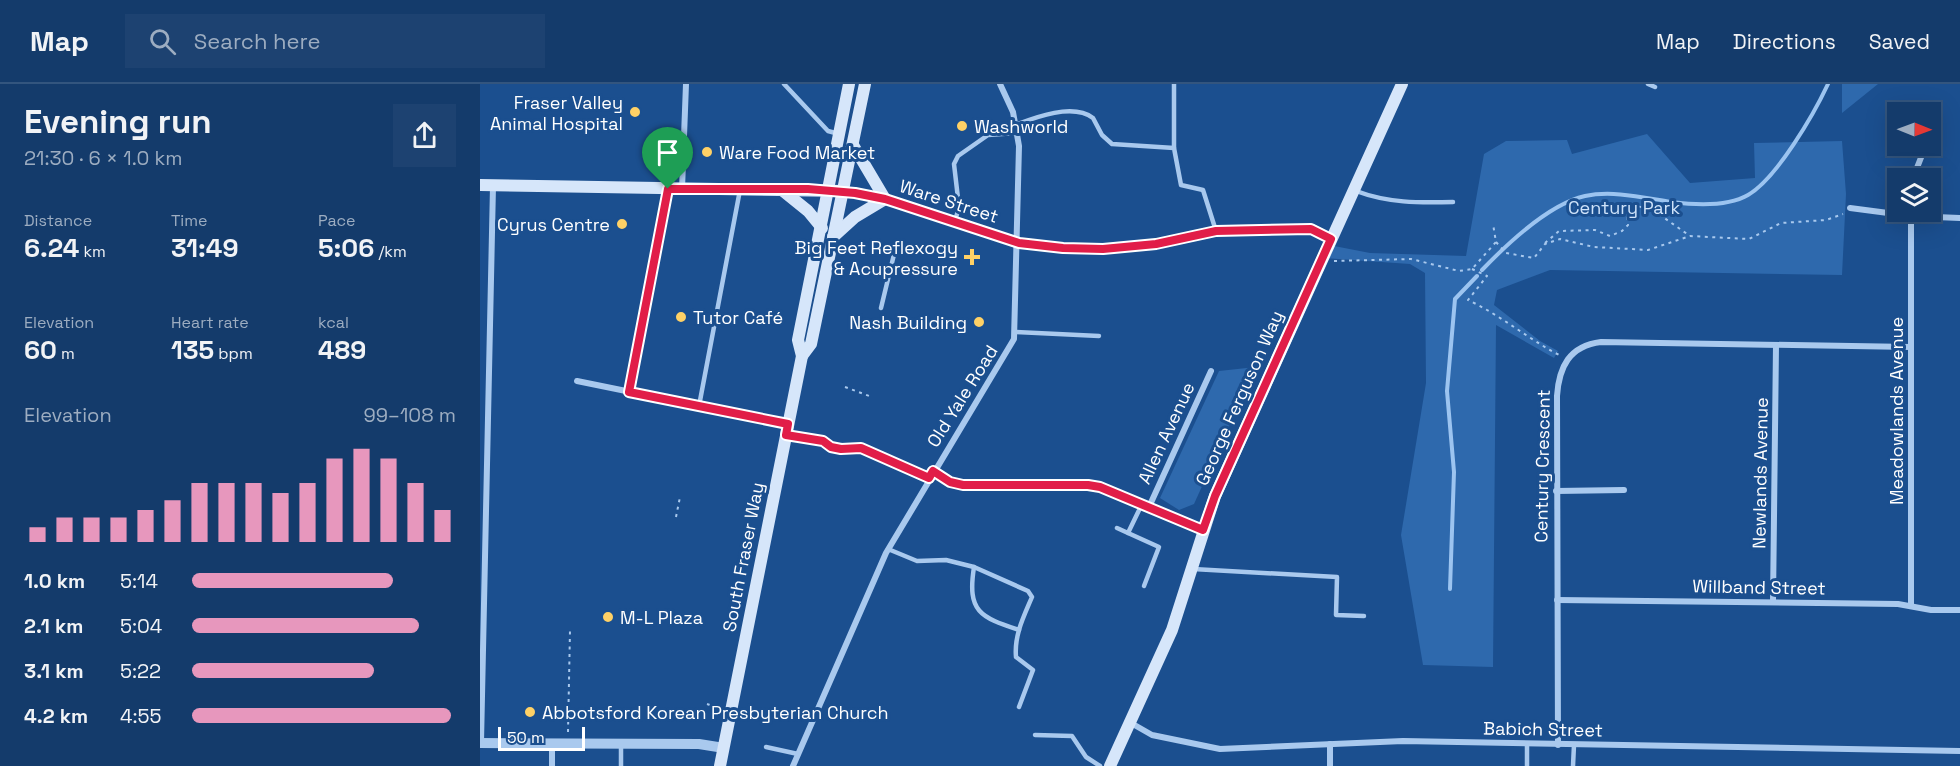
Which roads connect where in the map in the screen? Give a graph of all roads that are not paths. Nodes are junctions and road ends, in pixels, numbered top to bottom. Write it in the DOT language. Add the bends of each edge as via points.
graph roads {
  1 [pos="686,84"];
  2 [pos="784,84"];
  3 [pos="849,84"];
  4 [pos="866,84"];
  5 [pos="1000,84"];
  6 [pos="1174,84"];
  7 [pos="1401,84"];
  8 [pos="1648,84"];
  9 [pos="1655,87"];
  10 [pos="1015,125"];
  11 [pos="1016,133"];
  12 [pos="840,134"];
  13 [pos="853,145"];
  14 [pos="1174,148"];
  15 [pos="480,185"];
  16 [pos="494,185"];
  17 [pos="668,189"];
  18 [pos="682,189"];
  19 [pos="740,190"];
  20 [pos="782,190"];
  21 [pos="830,190"];
  22 [pos="1353,190"];
  23 [pos="843,191"];
  24 [pos="885,199"];
  25 [pos="1453,202"];
  26 [pos="1850,208"];
  27 [pos="1887,212"];
  28 [pos="1941,216"];
  29 [pos="1960,218"];
  30 [pos="955,222"];
  31 [pos="1911,222"];
  32 [pos="822,228"];
  33 [pos="1216,231"];
  34 [pos="832,237"];
  35 [pos="1331,239"];
  36 [pos="897,242"];
  37 [pos="1019,243"];
  38 [pos="881,309"];
  39 [pos="1015,332"];
  40 [pos="1099,336"];
  41 [pos="1776,345"];
  42 [pos="1911,347"];
  43 [pos="802,356"];
  44 [pos="1211,371"];
  45 [pos="577,381"];
  46 [pos="629,392"];
  47 [pos="699,406"];
  48 [pos="787,429"];
  49 [pos="931,475"];
  50 [pos="1624,490"];
  51 [pos="1556,491"];
  52 [pos="483,493"];
  53 [pos="1142,504"];
  54 [pos="1149,507"];
  55 [pos="1117,528"];
  56 [pos="1203,530"];
  57 [pos="1128,533"];
  58 [pos="888,549"];
  59 [pos="974,567"];
  60 [pos="1191,569"];
  61 [pos="1144,586"];
  62 [pos="1557,600"];
  63 [pos="1773,602"];
  64 [pos="1911,606"];
  65 [pos="1960,610"];
  66 [pos="1364,616"];
  67 [pos="1019,630"];
  68 [pos="1019,707"];
  69 [pos="1131,723"];
  70 [pos="1035,735"];
  71 [pos="480,743"];
  72 [pos="552,744"];
  73 [pos="621,744"];
  74 [pos="1330,744"];
  75 [pos="1527,744"];
  76 [pos="1558,745"];
  77 [pos="1574,745"];
  78 [pos="724,747"];
  79 [pos="766,747"];
  80 [pos="1960,751"];
  81 [pos="798,754"];
  82 [pos="552,766"];
  83 [pos="621,766"];
  84 [pos="720,766"];
  85 [pos="793,766"];
  86 [pos="1100,766"];
  87 [pos="1110,766"];
  88 [pos="1330,766"];
  89 [pos="1527,766"];
  90 [pos="1573,766"];
  1 -- 18 [label="street"];
  2 -- 12 [label="lane" via="828,131"];
  3 -- 12 [label="main road, South Fraser Way"];
  4 -- 13 [label="main road, South Fraser Way"];
  5 -- 10 [label="street, Old Yale Road"];
  6 -- 14 [label="lane"];
  7 -- 22 [label="main road, George Ferguson Way"];
  8 -- 9 [label="lane"];
  10 -- 11 [label="street, Old Yale Road"];
  10 -- 14 [label="lane" via="1042,115 1081,113 1094,118 1102,135 1112,144"];
  11 -- 30 [label="lane" via="988,135 958,156 954,164 959,207"];
  11 -- 37 [label="street, Old Yale Road"];
  12 -- 21 [label="main road, South Fraser Way"];
  13 -- 23 [label="main road, South Fraser Way"];
  13 -- 24 [label="main road"];
  14 -- 33 [label="lane" via="1180,186 1203,190"];
  15 -- 16 [label="main road, Ware Street"];
  16 -- 17 [label="main road, Ware Street"];
  16 -- 52 [label="street"];
  17 -- 18 [label="main road, Ware Street"];
  17 -- 46 [label="street"];
  18 -- 19 [label="main road, Ware Street"];
  19 -- 20 [label="main road, Ware Street"];
  19 -- 47 [label="lane"];
  20 -- 21 [label="main road, Ware Street"];
  20 -- 32 [label="main road"];
  21 -- 23 [label="main road, Ware Street"];
  21 -- 32 [label="main road, South Fraser Way"];
  22 -- 25 [label="lane" via="1380,200"];
  22 -- 35 [label="main road, George Ferguson Way"];
  23 -- 24 [label="street, Ware Street"];
  23 -- 34 [label="main road, South Fraser Way"];
  24 -- 30 [label="street, Ware Street"];
  24 -- 34 [label="main road"];
  26 -- 27 [label="street"];
  28 -- 29 [label="street"];
  30 -- 37 [label="street, Ware Street"];
  31 -- 42 [label="street, Meadowlands Avenue"];
  32 -- 43 [label="main road, South Fraser Way" via="798,340"];
  33 -- 35 [label="street, Ware Street" via="1311,229"];
  33 -- 37 [label="street, Ware Street" via="1156,244 1103,249"];
  34 -- 43 [label="main road, South Fraser Way" via="812,344"];
  35 -- 56 [label="main road, George Ferguson Way"];
  36 -- 38 [label="lane"];
  37 -- 39 [label="street, Old Yale Road"];
  39 -- 40 [label="lane"];
  39 -- 49 [label="street, Old Yale Road" via="1003,359"];
  41 -- 42 [label="street"];
  41 -- 51 [label="street, Century Crescent" via="1601,342 1582,347 1567,359 1558,377"];
  41 -- 63 [label="street, Newlands Avenue"];
  42 -- 64 [label="street, Meadowlands Avenue"];
  43 -- 48 [label="main road, South Fraser Way"];
  44 -- 54 [label="street, Allen Avenue"];
  45 -- 46 [label="street"];
  46 -- 47 [label="street"];
  47 -- 48 [label="street"];
  48 -- 49 [label="lane" via="831,447 861,448"];
  48 -- 78 [label="main road, South Fraser Way"];
  49 -- 53 [label="street" via="963,485 1088,485"];
  49 -- 58 [label="street, Old Yale Road"];
  50 -- 51 [label="street"];
  51 -- 62 [label="street, Century Crescent"];
  52 -- 71 [label="street"];
  53 -- 54 [label="street"];
  53 -- 57 [label="lane"];
  54 -- 56 [label="street"];
  55 -- 57 [label="lane"];
  56 -- 60 [label="main road, George Ferguson Way"];
  57 -- 61 [label="lane" via="1159,547"];
  58 -- 59 [label="lane" via="917,561 946,560"];
  58 -- 81 [label="street, Old Yale Road"];
  59 -- 67 [label="lane" via="971,587 979,612"];
  59 -- 67 [label="lane" via="1029,591 1032,597"];
  60 -- 66 [label="lane" via="1336,577 1336,615"];
  60 -- 69 [label="main road, George Ferguson Way" via="1172,630"];
  62 -- 63 [label="street, Willband Street"];
  62 -- 76 [label="street, Century Crescent"];
  63 -- 64 [label="street, Willband Street"];
  64 -- 65 [label="street, Willband Street"];
  67 -- 68 [label="lane" via="1016,657 1033,670"];
  69 -- 74 [label="street, Babich Street" via="1152,735 1220,749"];
  69 -- 87 [label="main road, George Ferguson Way"];
  70 -- 86 [label="lane" via="1072,736 1086,757"];
  71 -- 72 [label="street"];
  72 -- 73 [label="street"];
  72 -- 82 [label="street"];
  73 -- 78 [label="street"];
  73 -- 83 [label="lane"];
  74 -- 75 [label="street, Babich Street"];
  74 -- 88 [label="street"];
  75 -- 76 [label="street, Babich Street"];
  75 -- 89 [label="lane"];
  76 -- 77 [label="street, Babich Street"];
  77 -- 80 [label="street, Babich Street"];
  77 -- 90 [label="lane"];
  78 -- 84 [label="main road, South Fraser Way"];
  79 -- 81 [label="lane"];
  81 -- 85 [label="street, Old Yale Road"];
}
